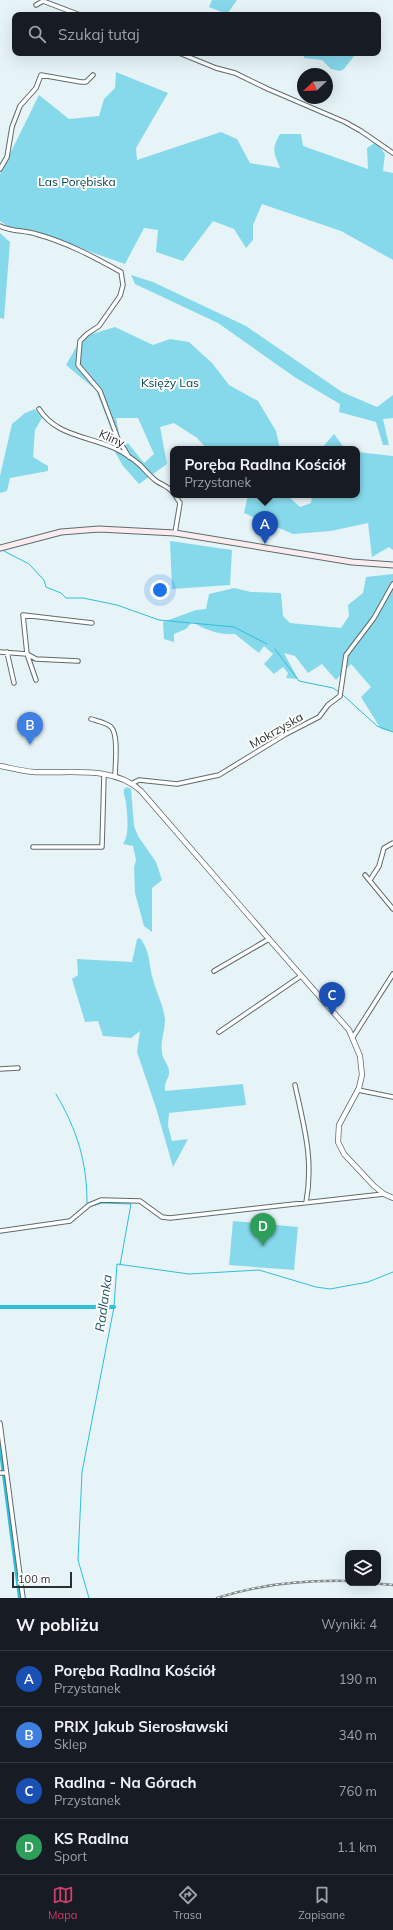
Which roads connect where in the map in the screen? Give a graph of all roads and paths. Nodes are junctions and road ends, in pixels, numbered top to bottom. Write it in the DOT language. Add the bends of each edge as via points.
graph roads {
  1 [pos="36,5"];
  2 [pos="72,12"];
  3 [pos="186,56"];
  4 [pos="93,75"];
  5 [pos="393,154"];
  6 [pos="0,169"];
  7 [pos="0,226"];
  8 [pos="39,409"];
  9 [pos="129,457"];
  10 [pos="170,488"];
  11 [pos="177,498"];
  12 [pos="175,533"];
  13 [pos="0,548"];
  14 [pos="393,565"];
  15 [pos="393,584"];
  16 [pos="92,623"];
  17 [pos="0,652"];
  18 [pos="7,652"];
  19 [pos="27,654"];
  20 [pos="78,661"];
  21 [pos="36,680"];
  22 [pos="14,683"];
  23 [pos="91,719"];
  24 [pos="0,766"];
  25 [pos="104,775"];
  26 [pos="115,777"];
  27 [pos="133,783"];
  28 [pos="393,843"];
  29 [pos="33,847"];
  30 [pos="365,875"];
  31 [pos="370,880"];
  32 [pos="393,909"];
  33 [pos="269,939"];
  34 [pos="214,971"];
  35 [pos="393,974"];
  36 [pos="301,976"];
  37 [pos="219,1032"];
  38 [pos="353,1037"];
  39 [pos="18,1068"];
  40 [pos="0,1069"];
  41 [pos="295,1085"];
  42 [pos="358,1090"];
  43 [pos="393,1097"];
  44 [pos="384,1194"];
  45 [pos="393,1198"];
  46 [pos="306,1203"];
  47 [pos="0,1231"];
  48 [pos="0,1423"];
  49 [pos="0,1473"];
  50 [pos="6,1473"];
  51 [pos="23,1598"];
  1 -- 2 [label="street" via="43,1"];
  3 -- 5 [label="street" via="216,68 235,72 345,122"];
  4 -- 6 [label="street" via="86,82 81,82 42,75 36,88 20,106 12,127 7,158"];
  7 -- 9 [label="street" via="11,231 34,233 64,243 121,272 123,285 120,296 99,326 80,340 78,365 100,390 118,439"];
  8 -- 9 [label="street, Kliny" via="50,423 63,430 114,448"];
  9 -- 10 [label="street, Kliny" via="156,481"];
  11 -- 12 [label="street, Kliny" via="180,503"];
  12 -- 13 [label="main road" via="73,530 48,534"];
  12 -- 14 [label="main road" via="352,562"];
  15 -- 27 [label="street, Mokrzyska" via="374,618 346,655 340,696 328,705 319,717 219,775 177,784 139,780"];
  16 -- 19 [label="street" via="22,615"];
  17 -- 18 [label="street"];
  18 -- 19 [label="street"];
  18 -- 22 [label="street"];
  19 -- 20 [label="street" via="36,659"];
  19 -- 21 [label="street"];
  23 -- 26 [label="street" via="110,726 114,731"];
  24 -- 25 [label="street" via="34,772"];
  25 -- 26 [label="street"];
  25 -- 29 [label="street" via="102,847"];
  26 -- 27 [label="street"];
  27 -- 33 [label="street"];
  28 -- 31 [label="street" via="384,848 379,866"];
  30 -- 31 [label="street"];
  31 -- 32 [label="street"];
  33 -- 34 [label="street"];
  33 -- 36 [label="street"];
  35 -- 38 [label="street"];
  36 -- 37 [label="street"];
  36 -- 38 [label="street" via="339,1017"];
  38 -- 42 [label="street" via="362,1070"];
  39 -- 40 [label="street"];
  41 -- 46 [label="street" via="305,1128 310,1171"];
  42 -- 43 [label="street"];
  42 -- 44 [label="street" via="339,1125 338,1142 351,1162"];
  44 -- 45 [label="street"];
  44 -- 46 [label="street"];
  46 -- 47 [label="street" via="170,1218 162,1217 140,1201 101,1200 89,1205 70,1221"];
  48 -- 50 [label="street"];
  49 -- 50 [label="street"];
  50 -- 51 [label="street"];
}
